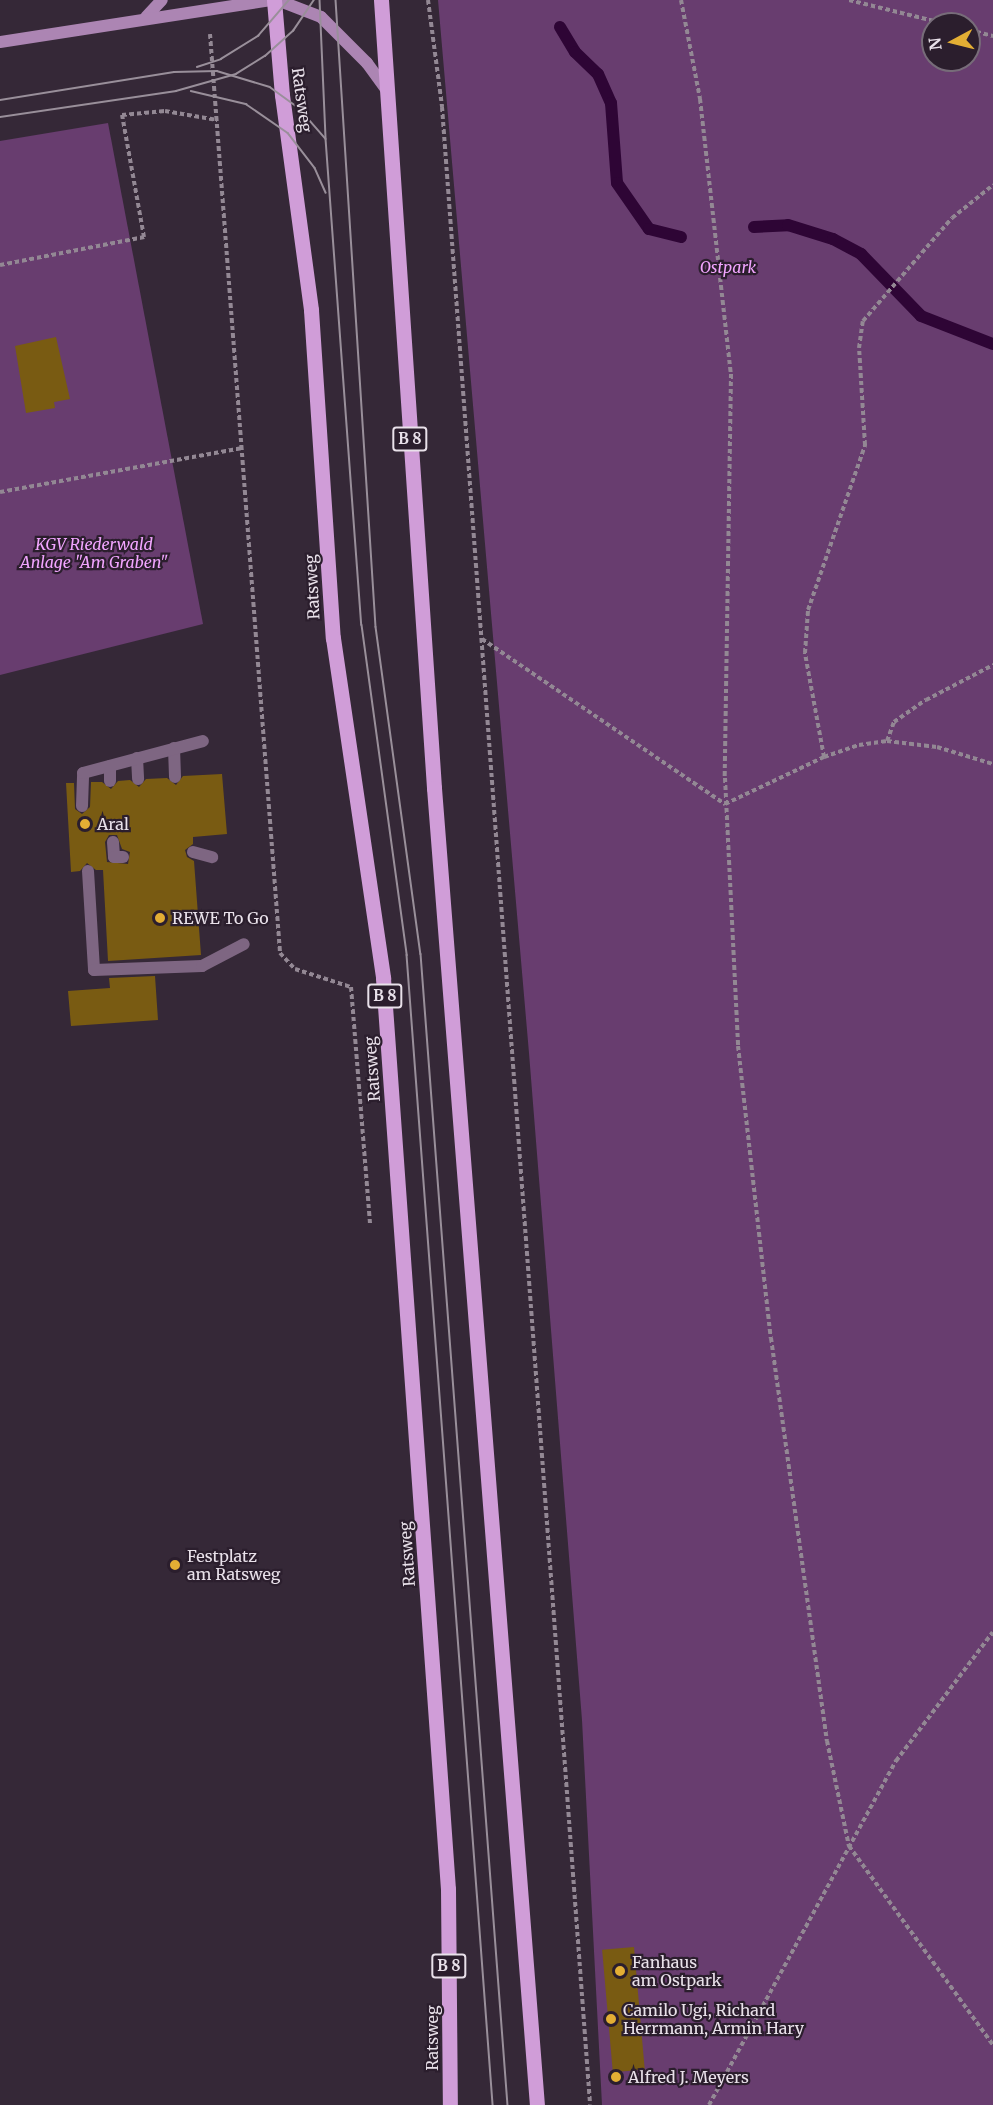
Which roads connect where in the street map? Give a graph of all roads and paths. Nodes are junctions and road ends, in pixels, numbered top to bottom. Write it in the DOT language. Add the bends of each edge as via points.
graph roads {
  1 [pos="162,0"];
  2 [pos="274,0"];
  3 [pos="381,0"];
  4 [pos="428,0"];
  5 [pos="681,0"];
  6 [pos="849,0"];
  7 [pos="146,17"];
  8 [pos="921,18"];
  9 [pos="209,37"];
  10 [pos="0,42"];
  11 [pos="387,91"];
  12 [pos="217,120"];
  13 [pos="993,185"];
  14 [pos="0,265"];
  15 [pos="241,448"];
  16 [pos="0,492"];
  17 [pos="481,638"];
  18 [pos="993,665"];
  19 [pos="203,741"];
  20 [pos="887,741"];
  21 [pos="174,748"];
  22 [pos="824,757"];
  23 [pos="137,758"];
  24 [pos="993,764"];
  25 [pos="110,766"];
  26 [pos="175,777"];
  27 [pos="138,779"];
  28 [pos="110,781"];
  29 [pos="725,804"];
  30 [pos="82,806"];
  31 [pos="113,842"];
  32 [pos="194,852"];
  33 [pos="123,857"];
  34 [pos="212,857"];
  35 [pos="88,871"];
  36 [pos="244,944"];
  37 [pos="351,987"];
  38 [pos="993,1632"];
  39 [pos="849,1846"];
  40 [pos="993,2045"];
  41 [pos="450,2105"];
  42 [pos="537,2105"];
  43 [pos="590,2105"];
  44 [pos="709,2105"];
  1 -- 7 [label="main road"];
  2 -- 7 [label="main road"];
  2 -- 11 [label="main road" via="321,18 367,63"];
  2 -- 41 [label="main road, Ratsweg / B 8" via="282,95 311,310 333,638 383,978 445,1838"];
  3 -- 11 [label="main road, B 8"];
  4 -- 17 [label="path" via="442,107"];
  5 -- 29 [label="path" via="700,99 731,374"];
  6 -- 8 [label="path"];
  7 -- 10 [label="main road"];
  9 -- 12 [label="path"];
  11 -- 42 [label="main road, B 8" via="434,788"];
  12 -- 14 [label="path" via="165,111 122,115 144,237"];
  12 -- 15 [label="path"];
  13 -- 22 [label="path" via="952,218 863,321 859,348 865,446 808,610 805,653"];
  15 -- 16 [label="path"];
  15 -- 37 [label="path" via="280,953 295,969"];
  17 -- 29 [label="path"];
  17 -- 43 [label="path"];
  18 -- 20 [label="path" via="926,700 894,722"];
  19 -- 21 [label="lane"];
  20 -- 22 [label="path"];
  20 -- 24 [label="path" via="937,747"];
  21 -- 23 [label="lane"];
  21 -- 26 [label="lane"];
  22 -- 29 [label="path"];
  23 -- 25 [label="lane"];
  23 -- 27 [label="lane"];
  25 -- 28 [label="lane"];
  25 -- 30 [label="lane" via="83,773"];
  29 -- 39 [label="path" via="738,1046 771,1338 827,1741"];
  31 -- 33 [label="lane" via="114,857"];
  32 -- 34 [label="lane"];
  35 -- 36 [label="lane" via="94,970 202,966"];
  38 -- 39 [label="path" via="896,1761"];
  39 -- 40 [label="path"];
  39 -- 44 [label="path"];
}
